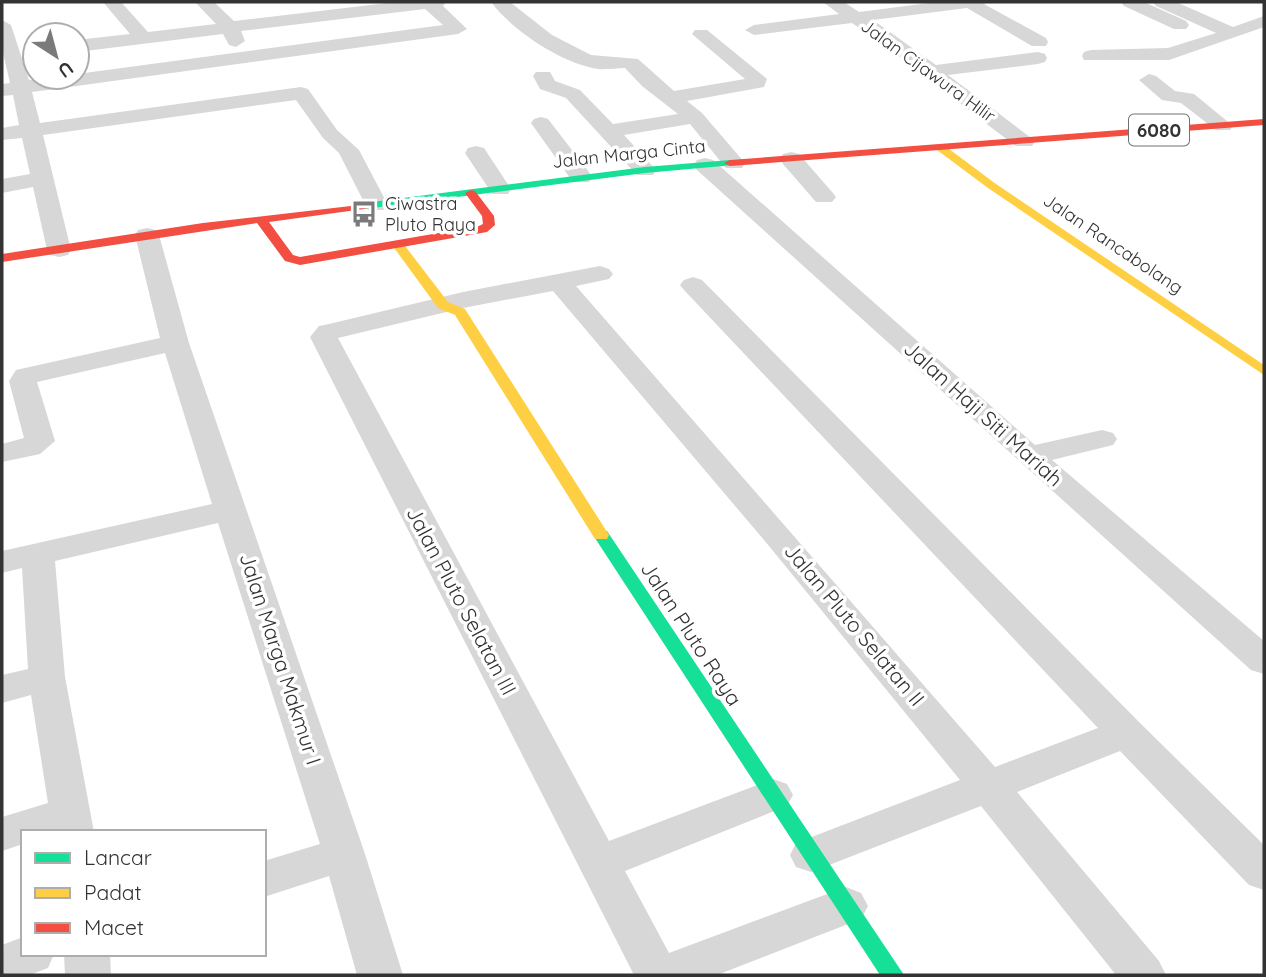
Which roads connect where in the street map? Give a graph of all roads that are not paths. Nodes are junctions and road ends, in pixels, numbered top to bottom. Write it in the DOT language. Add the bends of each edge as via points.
graph roads {
  1 [pos="112,2"];
  2 [pos="204,2"];
  3 [pos="433,2"];
  4 [pos="500,2"];
  5 [pos="832,2"];
  6 [pos="973,2"];
  7 [pos="1130,2"];
  8 [pos="1162,2"];
  9 [pos="304,9"];
  10 [pos="856,18"];
  11 [pos="1264,21"];
  12 [pos="230,28"];
  13 [pos="754,30"];
  14 [pos="701,34"];
  15 [pos="1233,34"];
  16 [pos="143,38"];
  17 [pos="6,40"];
  18 [pos="1212,41"];
  19 [pos="91,44"];
  20 [pos="1091,56"];
  21 [pos="244,59"];
  22 [pos="935,71"];
  23 [pos="543,76"];
  24 [pos="1149,80"];
  25 [pos="11,89"];
  26 [pos="671,98"];
  27 [pos="695,117"];
  28 [pos="541,123"];
  29 [pos="1260,125"];
  30 [pos="1223,126"];
  31 [pos="31,130"];
  32 [pos="610,131"];
  33 [pos="2,134"];
  34 [pos="1040,139"];
  35 [pos="934,149"];
  36 [pos="476,153"];
  37 [pos="791,159"];
  38 [pos="734,163"];
  39 [pos="705,165"];
  40 [pos="645,170"];
  41 [pos="581,177"];
  42 [pos="43,180"];
  43 [pos="2,186"];
  44 [pos="500,189"];
  45 [pos="471,193"];
  46 [pos="824,197"];
  47 [pos="376,205"];
  48 [pos="261,220"];
  49 [pos="147,235"];
  50 [pos="398,244"];
  51 [pos="59,250"];
  52 [pos="2,258"];
  53 [pos="600,274"];
  54 [pos="558,281"];
  55 [pos="693,285"];
  56 [pos="455,302"];
  57 [pos="175,344"];
  58 [pos="1264,371"];
  59 [pos="1102,439"];
  60 [pos="2,453"];
  61 [pos="1029,456"];
  62 [pos="232,510"];
  63 [pos="38,553"];
  64 [pos="2,562"];
  65 [pos="1264,660"];
  66 [pos="47,677"];
  67 [pos="2,689"];
  68 [pos="1126,733"];
  69 [pos="988,785"];
  70 [pos="773,795"];
  71 [pos="72,823"];
  72 [pos="27,830"];
  73 [pos="21,831"];
  74 [pos="2,834"];
  75 [pos="344,854"];
  76 [pos="811,855"];
  77 [pos="598,863"];
  78 [pos="1264,872"];
  79 [pos="266,878"];
  80 [pos="846,906"];
  81 [pos="27,956"];
  82 [pos="87,956"];
  83 [pos="2,965"];
  84 [pos="88,975"];
  85 [pos="380,975"];
  86 [pos="657,975"];
  87 [pos="664,975"];
  88 [pos="893,975"];
  89 [pos="1143,975"];
  1 -- 16 [label="street"];
  2 -- 12 [label="street"];
  3 -- 9 [label="street"];
  3 -- 21 [label="street" via="458,29"];
  4 -- 26 [label="street" via="559,48 598,63 629,62"];
  5 -- 10 [label="street, Jalan Cijawura Hilir"];
  6 -- 10 [label="street"];
  6 -- 22 [label="street" via="1039,50"];
  7 -- 18 [label="street"];
  8 -- 15 [label="street"];
  9 -- 12 [label="street"];
  10 -- 13 [label="street"];
  10 -- 22 [label="street, Jalan Cijawura Hilir"];
  11 -- 15 [label="street"];
  12 -- 16 [label="street"];
  12 -- 21 [label="street"];
  14 -- 26 [label="street" via="757,83"];
  15 -- 18 [label="street"];
  16 -- 19 [label="street"];
  17 -- 25 [label="street"];
  18 -- 20 [label="street" via="1160,56"];
  21 -- 25 [label="street"];
  22 -- 34 [label="street, Jalan Cijawura Hilir" via="968,101"];
  23 -- 32 [label="street" via="547,85 573,94"];
  24 -- 30 [label="street" via="1169,96 1186,98"];
  25 -- 31 [label="street"];
  26 -- 27 [label="street"];
  27 -- 32 [label="street"];
  27 -- 38 [label="street"];
  28 -- 41 [label="street"];
  29 -- 30 [label="street, Jalan Marga Cinta / 6080"];
  30 -- 34 [label="street, Jalan Marga Cinta / 6080"];
  31 -- 33 [label="street"];
  31 -- 42 [label="street"];
  31 -- 47 [label="street" via="303,93 330,134 348,149"];
  32 -- 40 [label="street"];
  34 -- 35 [label="street, Jalan Marga Cinta / 6080"];
  35 -- 37 [label="street, Jalan Marga Cinta / 6080"];
  35 -- 58 [label="street, Jalan Rancabolang"];
  36 -- 44 [label="street"];
  37 -- 38 [label="street, Jalan Marga Cinta / 6080"];
  37 -- 46 [label="street"];
  38 -- 39 [label="street, Jalan Marga Cinta / 6080"];
  39 -- 40 [label="street, Jalan Marga Cinta / 6080"];
  39 -- 61 [label="street, Jalan Haji Siti Mariah"];
  40 -- 41 [label="street, Jalan Marga Cinta / 6080"];
  41 -- 44 [label="street, Jalan Marga Cinta / 6080"];
  42 -- 43 [label="street"];
  42 -- 51 [label="street"];
  44 -- 45 [label="street, Jalan Marga Cinta / 6080"];
  45 -- 47 [label="street, Jalan Marga Cinta / 6080"];
  45 -- 50 [label="street" via="488,216 489,225 424,245"];
  47 -- 48 [label="street, Jalan Marga Cinta / 6080"];
  48 -- 49 [label="street, Jalan Marga Cinta / 6080"];
  48 -- 50 [label="street" via="296,261"];
  49 -- 51 [label="street, Jalan Marga Cinta / 6080"];
  49 -- 57 [label="street, Jalan Marga Makmur I"];
  50 -- 56 [label="street, Jalan Pluto Raya"];
  51 -- 52 [label="street, Jalan Marga Cinta / 6080"];
  53 -- 54 [label="street"];
  54 -- 56 [label="street"];
  54 -- 69 [label="street, Jalan Pluto Selatan II"];
  55 -- 68 [label="street"];
  56 -- 70 [label="street, Jalan Pluto Raya" via="590,518"];
  56 -- 77 [label="street, Jalan Pluto Selatan III" via="329,332 324,337"];
  57 -- 60 [label="street" via="26,376 23,381 40,441"];
  57 -- 62 [label="street, Jalan Marga Makmur I"];
  59 -- 61 [label="street"];
  61 -- 65 [label="street, Jalan Haji Siti Mariah"];
  62 -- 63 [label="street"];
  62 -- 75 [label="street, Jalan Marga Makmur I"];
  63 -- 64 [label="street"];
  63 -- 66 [label="street"];
  66 -- 67 [label="street"];
  66 -- 71 [label="street"];
  68 -- 69 [label="street"];
  68 -- 78 [label="street"];
  69 -- 76 [label="street"];
  69 -- 89 [label="street, Jalan Pluto Selatan II"];
  70 -- 76 [label="street, Jalan Pluto Raya"];
  70 -- 77 [label="street"];
  71 -- 72 [label="street"];
  73 -- 74 [label="street"];
  75 -- 79 [label="street"];
  75 -- 85 [label="street, Jalan Marga Makmur I"];
  76 -- 80 [label="street, Jalan Pluto Raya"];
  77 -- 86 [label="street, Jalan Pluto Selatan III"];
  80 -- 87 [label="street"];
  80 -- 88 [label="street, Jalan Pluto Raya"];
  81 -- 83 [label="street"];
  82 -- 84 [label="street"];
}
